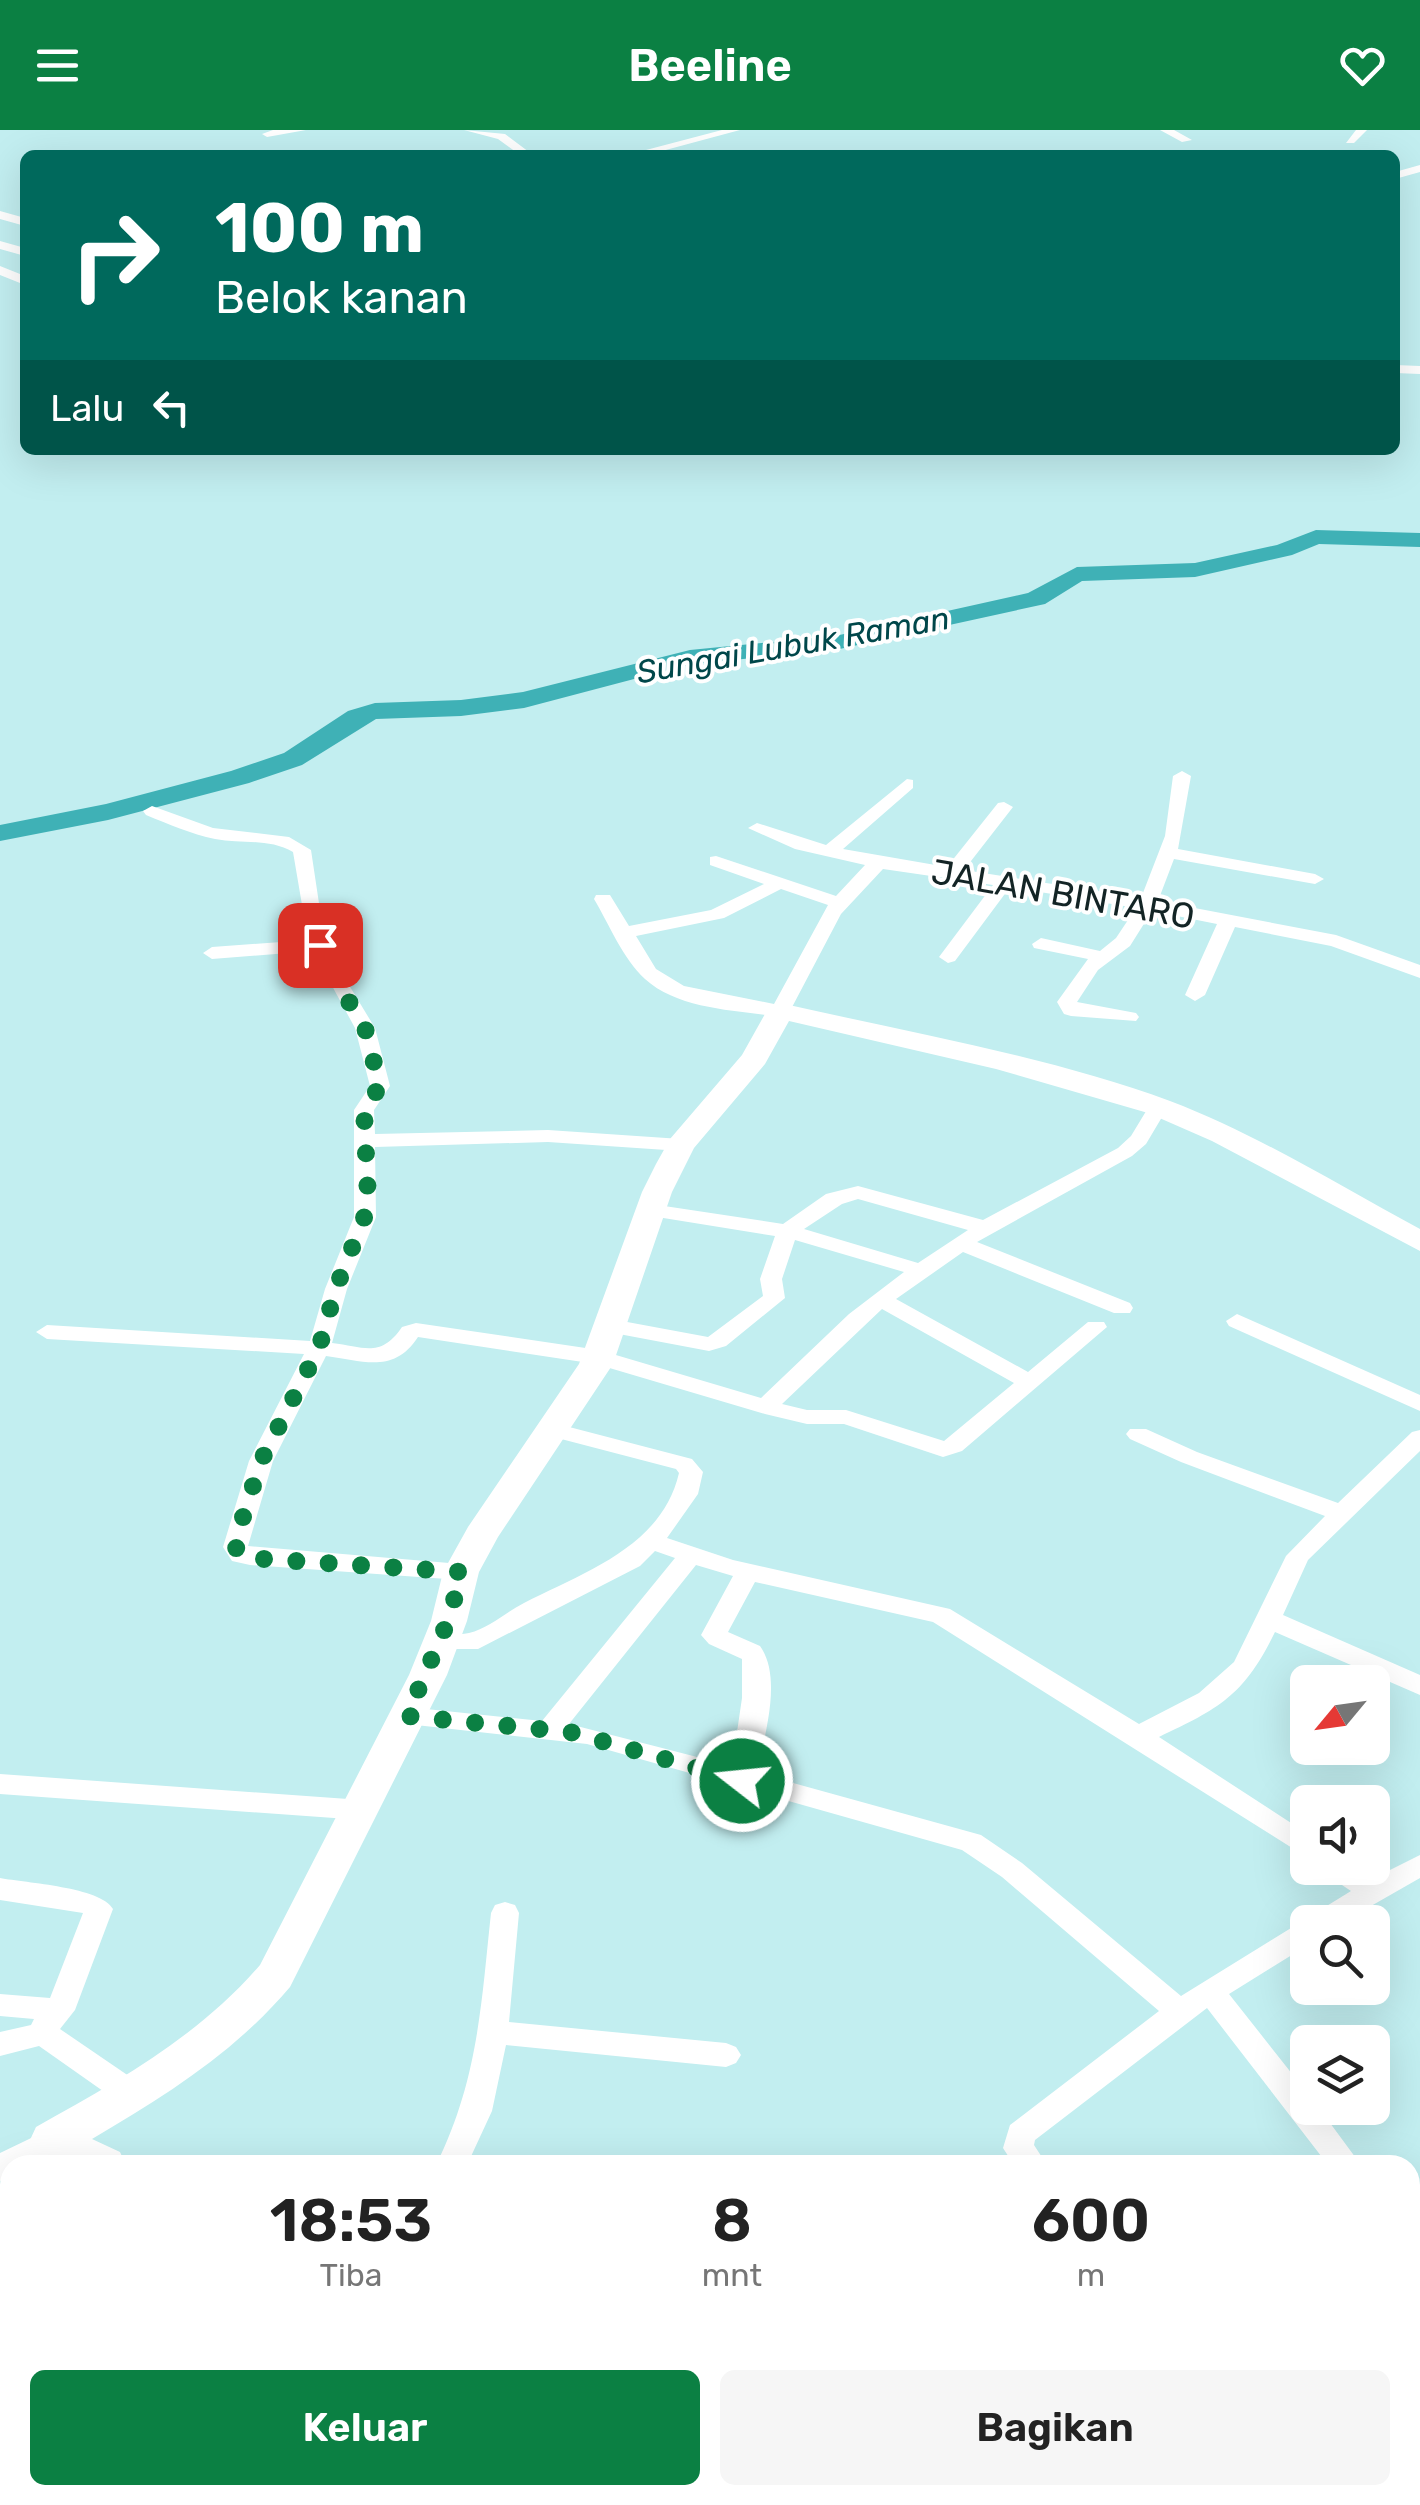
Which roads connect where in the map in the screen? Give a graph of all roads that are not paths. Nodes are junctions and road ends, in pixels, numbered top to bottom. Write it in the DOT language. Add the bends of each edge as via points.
graph roads {
  1 [pos="302,130"];
  2 [pos="469,130"];
  3 [pos="736,130"];
  4 [pos="1164,130"];
  5 [pos="1362,130"];
  6 [pos="267,134"];
  7 [pos="1186,140"];
  8 [pos="1350,140"];
  9 [pos="680,144"];
  10 [pos="520,150"];
  11 [pos="654,150"];
  12 [pos="694,150"];
  13 [pos="1182,776"];
  14 [pos="907,784"];
  15 [pos="1004,807"];
  16 [pos="152,811"];
  17 [pos="758,828"];
  18 [pos="829,852"];
  19 [pos="1169,853"];
  20 [pos="716,861"];
  21 [pos="879,864"];
  22 [pos="950,875"];
  23 [pos="1315,879"];
  24 [pos="1006,880"];
  25 [pos="780,883"];
  26 [pos="603,899"];
  27 [pos="838,904"];
  28 [pos="1146,905"];
  29 [pos="1227,923"];
  30 [pos="624,933"];
  31 [pos="1041,944"];
  32 [pos="320,945"];
  33 [pos="212,953"];
  34 [pos="948,957"];
  35 [pos="1103,957"];
  36 [pos="1420,972"];
  37 [pos="1195,995"];
  38 [pos="780,1011"];
  39 [pos="1129,1017"];
  40 [pos="1158,1106"];
  41 [pos="365,1141"];
  42 [pos="681,1146"];
  43 [pos="651,1210"];
  44 [pos="986,1228"];
  45 [pos="786,1230"];
  46 [pos="1420,1242"];
  47 [pos="962,1244"];
  48 [pos="922,1270"];
  49 [pos="882,1300"];
  50 [pos="1122,1308"];
  51 [pos="1237,1321"];
  52 [pos="1096,1327"];
  53 [pos="47,1332"];
  54 [pos="605,1341"];
  55 [pos="319,1348"];
  56 [pos="1029,1382"];
  57 [pos="1420,1404"];
  58 [pos="765,1407"];
  59 [pos="550,1429"];
  60 [pos="1138,1434"];
  61 [pos="1420,1437"];
  62 [pos="1341,1513"];
  63 [pos="651,1541"];
  64 [pos="692,1554"];
  65 [pos="749,1570"];
  66 [pos="462,1572"];
  67 [pos="1266,1618"];
  68 [pos="440,1642"];
  69 [pos="1420,1686"];
  70 [pos="407,1716"];
  71 [pos="548,1730"];
  72 [pos="1138,1736"];
  73 [pos="742,1781"];
  74 [pos="0,1784"];
  75 [pos="362,1810"];
  76 [pos="1290,1836"];
  77 [pos="1420,1865"];
  78 [pos="1363,1885"];
  79 [pos="0,1890"];
  80 [pos="1372,1891"];
  81 [pos="1349,1905"];
  82 [pos="506,1913"];
  83 [pos="1290,1942"];
  84 [pos="1210,1991"];
  85 [pos="0,2005"];
  86 [pos="1179,2012"];
  87 [pos="52,2022"];
  88 [pos="492,2032"];
  89 [pos="0,2044"];
  90 [pos="726,2055"];
  91 [pos="131,2094"];
  92 [pos="52,2140"];
  93 [pos="24,2155"];
  94 [pos="83,2155"];
  95 [pos="456,2155"];
  96 [pos="1024,2155"];
  97 [pos="1338,2155"];
  1 -- 6 [label="street"];
  2 -- 10 [label="street" via="501,136"];
  3 -- 9 [label="street"];
  4 -- 7 [label="street"];
  5 -- 8 [label="street"];
  9 -- 11 [label="street"];
  9 -- 12 [label="street"];
  13 -- 19 [label="street"];
  14 -- 18 [label="street"];
  15 -- 22 [label="street"];
  16 -- 32 [label="street" via="212,834 252,836 302,850"];
  17 -- 18 [label="street, JALAN BINTARO"];
  18 -- 21 [label="street, JALAN BINTARO"];
  19 -- 23 [label="street"];
  19 -- 28 [label="street"];
  20 -- 25 [label="street"];
  21 -- 22 [label="street, JALAN BINTARO"];
  21 -- 27 [label="street"];
  22 -- 24 [label="street, JALAN BINTARO"];
  24 -- 28 [label="street, JALAN BINTARO"];
  24 -- 34 [label="street"];
  25 -- 27 [label="street"];
  25 -- 30 [label="street" via="717,914"];
  26 -- 30 [label="street"];
  27 -- 38 [label="street"];
  28 -- 29 [label="street, JALAN BINTARO"];
  28 -- 35 [label="street" via="1122,942"];
  29 -- 36 [label="street, JALAN BINTARO" via="1336,942"];
  29 -- 37 [label="street"];
  30 -- 38 [label="street" via="648,974 668,988"];
  31 -- 35 [label="street"];
  32 -- 33 [label="street"];
  32 -- 41 [label="street" via="365,1028 380,1086 364,1110"];
  35 -- 39 [label="street" via="1067,1006"];
  38 -- 40 [label="street"];
  38 -- 42 [label="street" via="756,1058"];
  40 -- 44 [label="street" via="1126,1152"];
  40 -- 46 [label="street" via="1223,1134"];
  41 -- 42 [label="street" via="548,1136"];
  41 -- 55 [label="street" via="364,1218"];
  42 -- 43 [label="street"];
  43 -- 45 [label="street"];
  43 -- 54 [label="street"];
  44 -- 45 [label="street" via="858,1192 834,1199"];
  44 -- 47 [label="street"];
  45 -- 48 [label="street"];
  45 -- 54 [label="street" via="771,1280 774,1298 718,1341"];
  47 -- 48 [label="street"];
  47 -- 50 [label="street"];
  48 -- 49 [label="street"];
  49 -- 56 [label="street"];
  49 -- 58 [label="street"];
  51 -- 57 [label="street"];
  52 -- 56 [label="street"];
  53 -- 55 [label="street"];
  54 -- 55 [label="street" via="416,1330 386,1356"];
  54 -- 58 [label="street"];
  54 -- 59 [label="street" via="584,1385"];
  55 -- 66 [label="street" via="261,1461 237,1552"];
  56 -- 58 [label="street" via="944,1449 846,1417"];
  59 -- 63 [label="street" via="688,1467 686,1494"];
  59 -- 66 [label="street"];
  60 -- 62 [label="street"];
  61 -- 62 [label="street"];
  62 -- 67 [label="street" via="1298,1556"];
  63 -- 64 [label="street"];
  63 -- 68 [label="street" via="604,1577 494,1633 468,1644"];
  64 -- 65 [label="street"];
  64 -- 71 [label="street"];
  65 -- 72 [label="street" via="942,1615"];
  65 -- 73 [label="street" via="714,1635 746,1649 756,1662 754,1729"];
  66 -- 68 [label="street"];
  67 -- 69 [label="street"];
  67 -- 72 [label="street" via="1234,1680 1192,1711"];
  68 -- 70 [label="street"];
  70 -- 71 [label="street"];
  70 -- 75 [label="street"];
  71 -- 73 [label="street" via="587,1735"];
  72 -- 76 [label="street"];
  73 -- 86 [label="street" via="972,1842"];
  74 -- 75 [label="street"];
  75 -- 91 [label="street" via="255,2002"];
  77 -- 80 [label="street"];
  78 -- 80 [label="street"];
  79 -- 87 [label="street" via="99,1910"];
  80 -- 81 [label="street"];
  82 -- 88 [label="street"];
  83 -- 84 [label="street"];
  84 -- 86 [label="street"];
  84 -- 97 [label="street"];
  85 -- 87 [label="street"];
  86 -- 96 [label="street" via="1020,2134"];
  87 -- 89 [label="street"];
  87 -- 91 [label="street"];
  88 -- 90 [label="street"];
  88 -- 95 [label="street" via="474,2122"];
  91 -- 92 [label="street"];
  92 -- 93 [label="street"];
  92 -- 94 [label="street"];
}
